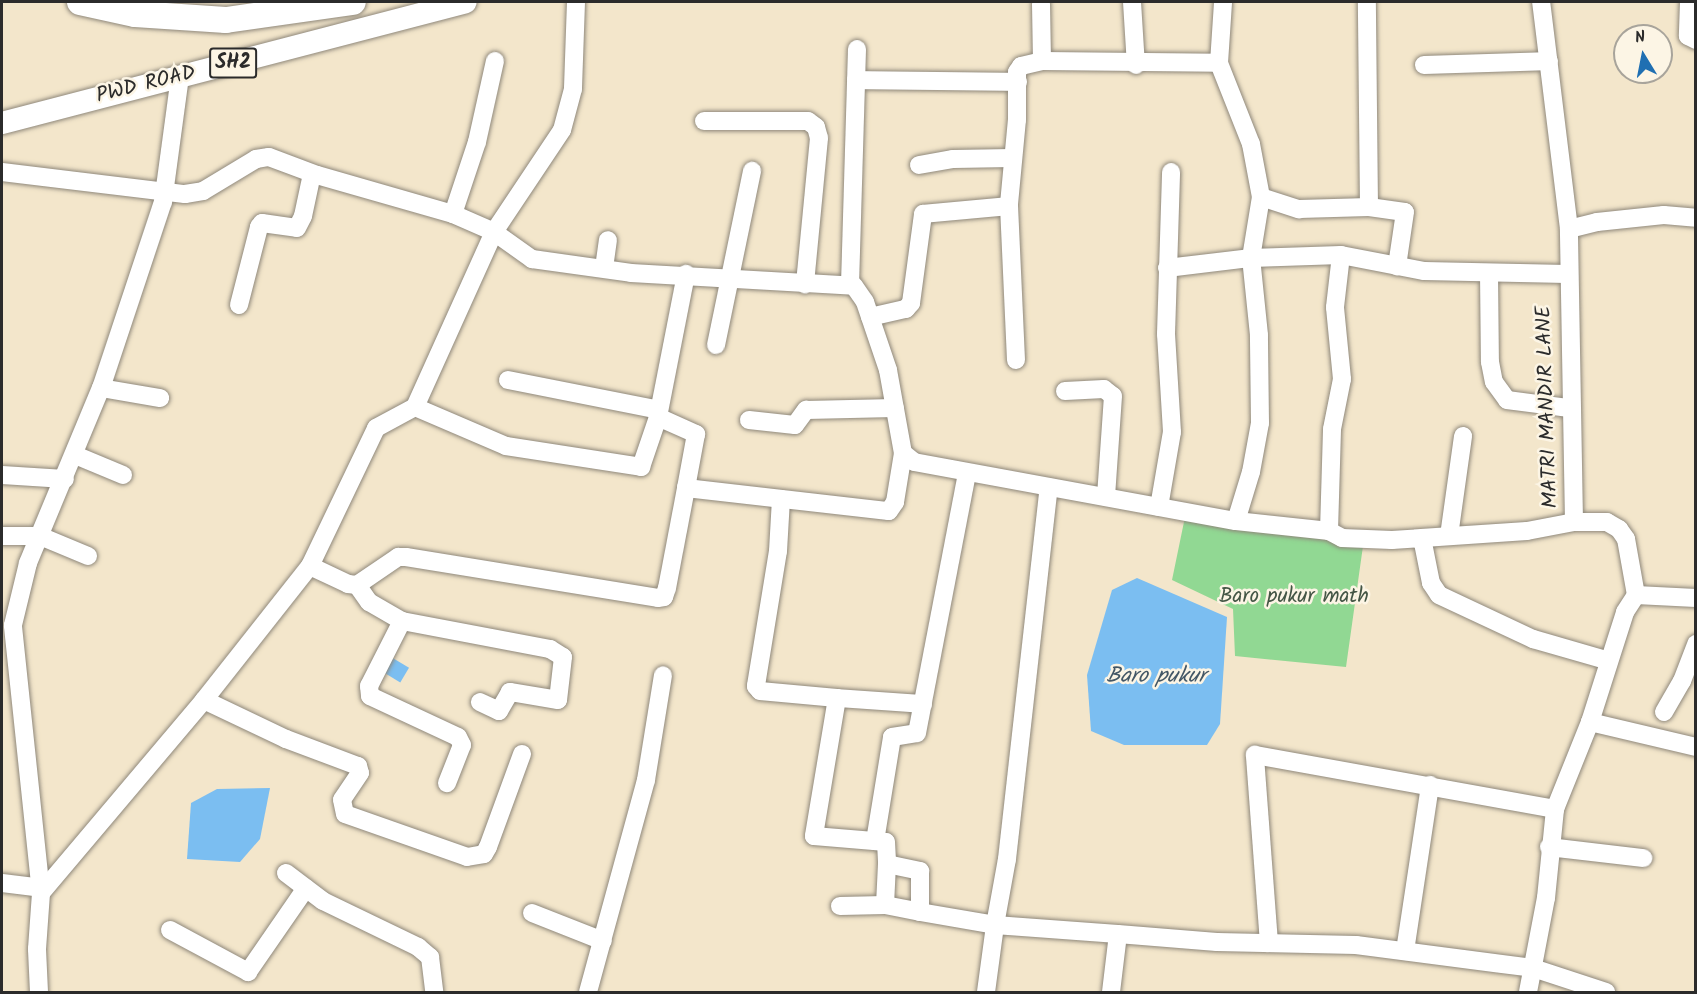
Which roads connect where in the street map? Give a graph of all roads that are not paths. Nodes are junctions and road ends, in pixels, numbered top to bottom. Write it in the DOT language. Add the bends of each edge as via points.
graph roads {
  1 [pos="80,2"];
  2 [pos="353,2"];
  3 [pos="465,2"];
  4 [pos="576,2"];
  5 [pos="1132,2"];
  6 [pos="1223,2"];
  7 [pos="1367,2"];
  8 [pos="1541,2"];
  9 [pos="1689,2"];
  10 [pos="1041,4"];
  11 [pos="1695,40"];
  12 [pos="857,49"];
  13 [pos="1042,61"];
  14 [pos="1549,61"];
  15 [pos="495,62"];
  16 [pos="1219,63"];
  17 [pos="1136,65"];
  18 [pos="1424,65"];
  19 [pos="180,77"];
  20 [pos="856,80"];
  21 [pos="1018,82"];
  22 [pos="704,121"];
  23 [pos="2,123"];
  24 [pos="1012,159"];
  25 [pos="919,165"];
  26 [pos="752,171"];
  27 [pos="2,172"];
  28 [pos="1171,172"];
  29 [pos="312,174"];
  30 [pos="165,190"];
  31 [pos="1261,197"];
  32 [pos="1009,206"];
  33 [pos="1369,207"];
  34 [pos="453,214"];
  35 [pos="1695,218"];
  36 [pos="1569,229"];
  37 [pos="494,232"];
  38 [pos="608,240"];
  39 [pos="1341,255"];
  40 [pos="1251,258"];
  41 [pos="1397,266"];
  42 [pos="604,268"];
  43 [pos="1167,268"];
  44 [pos="1489,273"];
  45 [pos="686,274"];
  46 [pos="1567,274"];
  47 [pos="732,278"];
  48 [pos="805,284"];
  49 [pos="850,285"];
  50 [pos="238,305"];
  51 [pos="870,317"];
  52 [pos="716,345"];
  53 [pos="1016,360"];
  54 [pos="508,380"];
  55 [pos="102,388"];
  56 [pos="1065,391"];
  57 [pos="160,398"];
  58 [pos="415,407"];
  59 [pos="895,408"];
  60 [pos="1569,408"];
  61 [pos="659,414"];
  62 [pos="749,420"];
  63 [pos="1463,436"];
  64 [pos="903,453"];
  65 [pos="75,455"];
  66 [pos="967,473"];
  67 [pos="2,475"];
  68 [pos="123,475"];
  69 [pos="65,479"];
  70 [pos="1049,487"];
  71 [pos="686,488"];
  72 [pos="1106,497"];
  73 [pos="781,499"];
  74 [pos="1159,507"];
  75 [pos="1236,521"];
  76 [pos="1574,522"];
  77 [pos="1329,531"];
  78 [pos="2,536"];
  79 [pos="40,536"];
  80 [pos="1449,536"];
  81 [pos="1422,538"];
  82 [pos="88,556"];
  83 [pos="310,566"];
  84 [pos="357,585"];
  85 [pos="1636,595"];
  86 [pos="1695,598"];
  87 [pos="402,621"];
  88 [pos="7,625"];
  89 [pos="1695,644"];
  90 [pos="1609,661"];
  91 [pos="663,675"];
  92 [pos="837,698"];
  93 [pos="204,700"];
  94 [pos="480,702"];
  95 [pos="923,704"];
  96 [pos="1664,712"];
  97 [pos="1590,722"];
  98 [pos="1695,747"];
  99 [pos="522,754"];
  100 [pos="447,783"];
  101 [pos="1430,785"];
  102 [pos="1555,809"];
  103 [pos="875,841"];
  104 [pos="1549,846"];
  105 [pos="1643,858"];
  106 [pos="886,864"];
  107 [pos="286,873"];
  108 [pos="2,883"];
  109 [pos="306,888"];
  110 [pos="41,890"];
  111 [pos="885,905"];
  112 [pos="840,906"];
  113 [pos="920,912"];
  114 [pos="532,913"];
  115 [pos="995,925"];
  116 [pos="170,930"];
  117 [pos="1118,934"];
  118 [pos="603,941"];
  119 [pos="1269,943"];
  120 [pos="1405,951"];
  121 [pos="1533,968"];
  122 [pos="39,993"];
  123 [pos="434,993"];
  124 [pos="588,993"];
  125 [pos="986,993"];
  126 [pos="1111,993"];
  127 [pos="1528,993"];
  128 [pos="1606,993"];
  1 -- 2 [label="highway" via="181,19 226,20"];
  3 -- 19 [label="main road, PWD ROAD / SH2"];
  4 -- 37 [label="street" via="573,89 562,130"];
  5 -- 17 [label="street"];
  6 -- 16 [label="street"];
  7 -- 33 [label="street"];
  8 -- 14 [label="street, MATRI MANDIR LANE"];
  9 -- 11 [label="street" via="1688,36"];
  10 -- 13 [label="street"];
  12 -- 20 [label="street"];
  13 -- 17 [label="street"];
  13 -- 21 [label="street" via="1018,67"];
  14 -- 18 [label="street"];
  14 -- 36 [label="street, MATRI MANDIR LANE"];
  15 -- 34 [label="street" via="477,142"];
  16 -- 17 [label="street"];
  16 -- 31 [label="street" via="1251,144"];
  19 -- 23 [label="main road, PWD ROAD / SH2"];
  19 -- 30 [label="street"];
  20 -- 21 [label="street"];
  20 -- 49 [label="street"];
  21 -- 24 [label="street"];
  22 -- 48 [label="street" via="808,121 816,127 818,158"];
  24 -- 25 [label="street" via="953,159"];
  24 -- 32 [label="street"];
  26 -- 47 [label="street"];
  27 -- 30 [label="street"];
  28 -- 43 [label="street"];
  29 -- 30 [label="street" via="269,156 256,159 203,191 185,194"];
  29 -- 34 [label="street"];
  29 -- 50 [label="street" via="297,228 262,223 259,227"];
  30 -- 55 [label="street"];
  31 -- 33 [label="street" via="1299,209"];
  31 -- 40 [label="street"];
  32 -- 51 [label="street" via="923,214 911,303 906,309"];
  32 -- 53 [label="street"];
  33 -- 41 [label="street" via="1405,212"];
  34 -- 37 [label="street"];
  35 -- 36 [label="street" via="1664,215"];
  36 -- 46 [label="street, MATRI MANDIR LANE"];
  37 -- 42 [label="street" via="532,259"];
  37 -- 58 [label="street"];
  38 -- 42 [label="street"];
  39 -- 40 [label="street"];
  39 -- 41 [label="street"];
  39 -- 77 [label="street" via="1335,307 1342,379 1332,429"];
  40 -- 43 [label="street"];
  40 -- 75 [label="street" via="1259,335 1260,423"];
  41 -- 44 [label="street"];
  42 -- 45 [label="street"];
  43 -- 74 [label="street" via="1166,334 1172,432"];
  44 -- 46 [label="street"];
  44 -- 60 [label="street" via="1490,362 1494,382 1507,400"];
  45 -- 47 [label="street"];
  45 -- 61 [label="street"];
  46 -- 60 [label="street, MATRI MANDIR LANE"];
  47 -- 48 [label="street"];
  47 -- 52 [label="street"];
  48 -- 49 [label="street"];
  49 -- 51 [label="street" via="859,289"];
  51 -- 59 [label="street" via="888,370"];
  54 -- 61 [label="street"];
  55 -- 57 [label="street"];
  55 -- 65 [label="street"];
  56 -- 72 [label="street" via="1104,388 1113,396"];
  58 -- 61 [label="street" via="506,446 635,469 645,463"];
  58 -- 83 [label="street" via="376,428"];
  59 -- 62 [label="street" via="806,410 795,424"];
  59 -- 64 [label="street"];
  60 -- 76 [label="street, MATRI MANDIR LANE"];
  61 -- 71 [label="street" via="696,434"];
  63 -- 80 [label="street"];
  64 -- 66 [label="street" via="914,462"];
  64 -- 73 [label="street" via="895,502 889,511"];
  65 -- 68 [label="street"];
  65 -- 69 [label="street"];
  66 -- 70 [label="street"];
  66 -- 95 [label="street"];
  67 -- 69 [label="street"];
  69 -- 79 [label="street"];
  70 -- 72 [label="street"];
  70 -- 115 [label="street" via="1007,859"];
  71 -- 73 [label="street"];
  71 -- 84 [label="street" via="664,597 406,557 399,557"];
  72 -- 74 [label="street"];
  73 -- 92 [label="street" via="778,551 756,686 760,692"];
  74 -- 75 [label="street"];
  75 -- 77 [label="street"];
  76 -- 80 [label="street" via="1527,531"];
  76 -- 85 [label="street, MATRI MANDIR LANE" via="1607,522 1619,529 1626,539"];
  77 -- 81 [label="street" via="1342,538"];
  78 -- 79 [label="street"];
  79 -- 82 [label="street"];
  79 -- 88 [label="street"];
  80 -- 81 [label="street"];
  81 -- 90 [label="street" via="1431,583 1440,595 1533,639"];
  83 -- 84 [label="street"];
  83 -- 93 [label="street"];
  84 -- 87 [label="street" via="369,602"];
  85 -- 86 [label="street"];
  85 -- 90 [label="street" via="1625,612"];
  87 -- 94 [label="street" via="561,652 558,700 510,692 499,711"];
  87 -- 100 [label="street" via="369,686 370,696 458,737 462,745"];
  88 -- 110 [label="street"];
  89 -- 96 [label="street" via="1682,681"];
  90 -- 97 [label="street"];
  91 -- 118 [label="street" via="646,780"];
  92 -- 95 [label="street"];
  92 -- 103 [label="street" via="812,831 820,838"];
  93 -- 99 [label="street" via="286,739 358,766 360,773 342,800 345,814 467,857 484,854 488,847"];
  93 -- 110 [label="street"];
  95 -- 103 [label="street" via="917,733 892,737"];
  97 -- 98 [label="street"];
  97 -- 102 [label="street"];
  101 -- 102 [label="street"];
  101 -- 119 [label="street" via="1255,756"];
  101 -- 120 [label="street"];
  102 -- 104 [label="street"];
  103 -- 106 [label="street" via="888,845"];
  104 -- 105 [label="street"];
  104 -- 121 [label="street" via="1546,898"];
  106 -- 111 [label="street"];
  106 -- 113 [label="street" via="920,871"];
  107 -- 109 [label="street"];
  108 -- 110 [label="street"];
  109 -- 116 [label="street" via="248,972"];
  109 -- 123 [label="street" via="323,901 418,947 430,957"];
  110 -- 122 [label="street"];
  111 -- 112 [label="street"];
  111 -- 113 [label="street"];
  113 -- 115 [label="street"];
  114 -- 118 [label="street"];
  115 -- 117 [label="street"];
  115 -- 125 [label="street"];
  117 -- 119 [label="street"];
  117 -- 126 [label="street"];
  118 -- 124 [label="street"];
  119 -- 120 [label="street" via="1356,945"];
  120 -- 121 [label="street"];
  121 -- 127 [label="street"];
  121 -- 128 [label="street"];
}
